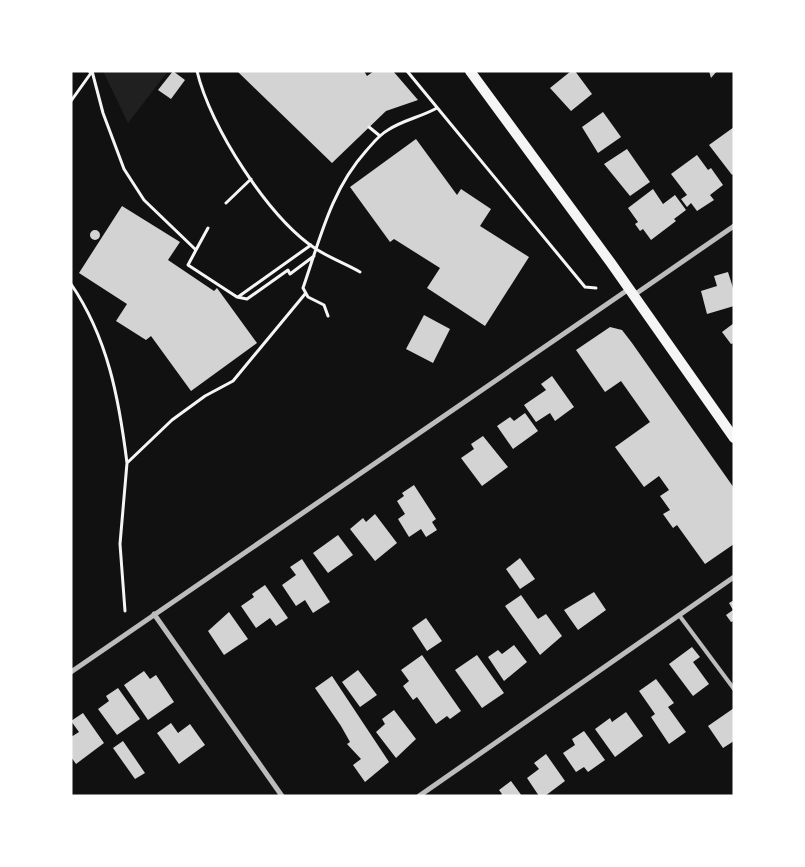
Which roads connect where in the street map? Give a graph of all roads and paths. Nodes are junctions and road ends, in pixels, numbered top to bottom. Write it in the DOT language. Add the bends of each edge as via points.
graph roads {
  1 [pos="197,71"];
  2 [pos="407,71"];
  3 [pos="470,71"];
  4 [pos="91,72"];
  5 [pos="71,101"];
  6 [pos="437,108"];
  7 [pos="369,127"];
  8 [pos="380,136"];
  9 [pos="251,179"];
  10 [pos="226,202"];
  11 [pos="734,226"];
  12 [pos="208,228"];
  13 [pos="311,244"];
  14 [pos="316,249"];
  15 [pos="196,250"];
  16 [pos="314,256"];
  17 [pos="284,265"];
  18 [pos="288,270"];
  19 [pos="360,272"];
  20 [pos="71,284"];
  21 [pos="596,288"];
  22 [pos="632,292"];
  23 [pos="305,294"];
  24 [pos="237,297"];
  25 [pos="328,316"];
  26 [pos="734,438"];
  27 [pos="128,463"];
  28 [pos="734,578"];
  29 [pos="125,611"];
  30 [pos="154,614"];
  31 [pos="680,615"];
  32 [pos="71,672"];
  33 [pos="734,689"];
  34 [pos="282,796"];
  35 [pos="419,796"];
  1 -- 9 [label="path" via="218,123"];
  2 -- 6 [label="path"];
  3 -- 22 [label="main road"];
  4 -- 5 [label="path"];
  4 -- 15 [label="path" via="124,169 144,200"];
  6 -- 8 [label="path" via="398,124"];
  6 -- 21 [label="path" via="585,287"];
  7 -- 8 [label="path"];
  8 -- 14 [label="path" via="350,169 329,212"];
  9 -- 10 [label="path"];
  9 -- 13 [label="path" via="276,211"];
  11 -- 22 [label="street"];
  12 -- 15 [label="path"];
  13 -- 14 [label="path"];
  13 -- 17 [label="path"];
  14 -- 16 [label="path"];
  14 -- 19 [label="path"];
  15 -- 24 [label="path" via="188,265"];
  16 -- 18 [label="path" via="290,274"];
  16 -- 23 [label="path" via="303,288"];
  17 -- 18 [label="path"];
  17 -- 24 [label="path"];
  18 -- 24 [label="path" via="247,299"];
  20 -- 27 [label="path" via="88,311 112,373"];
  22 -- 26 [label="main road"];
  22 -- 30 [label="street"];
  23 -- 25 [label="path" via="324,305"];
  23 -- 27 [label="path" via="233,381 205,396 162,428"];
  27 -- 29 [label="path" via="120,544"];
  28 -- 31 [label="street"];
  30 -- 32 [label="street"];
  30 -- 34 [label="street"];
  31 -- 33 [label="lane"];
  31 -- 35 [label="street"];
}
